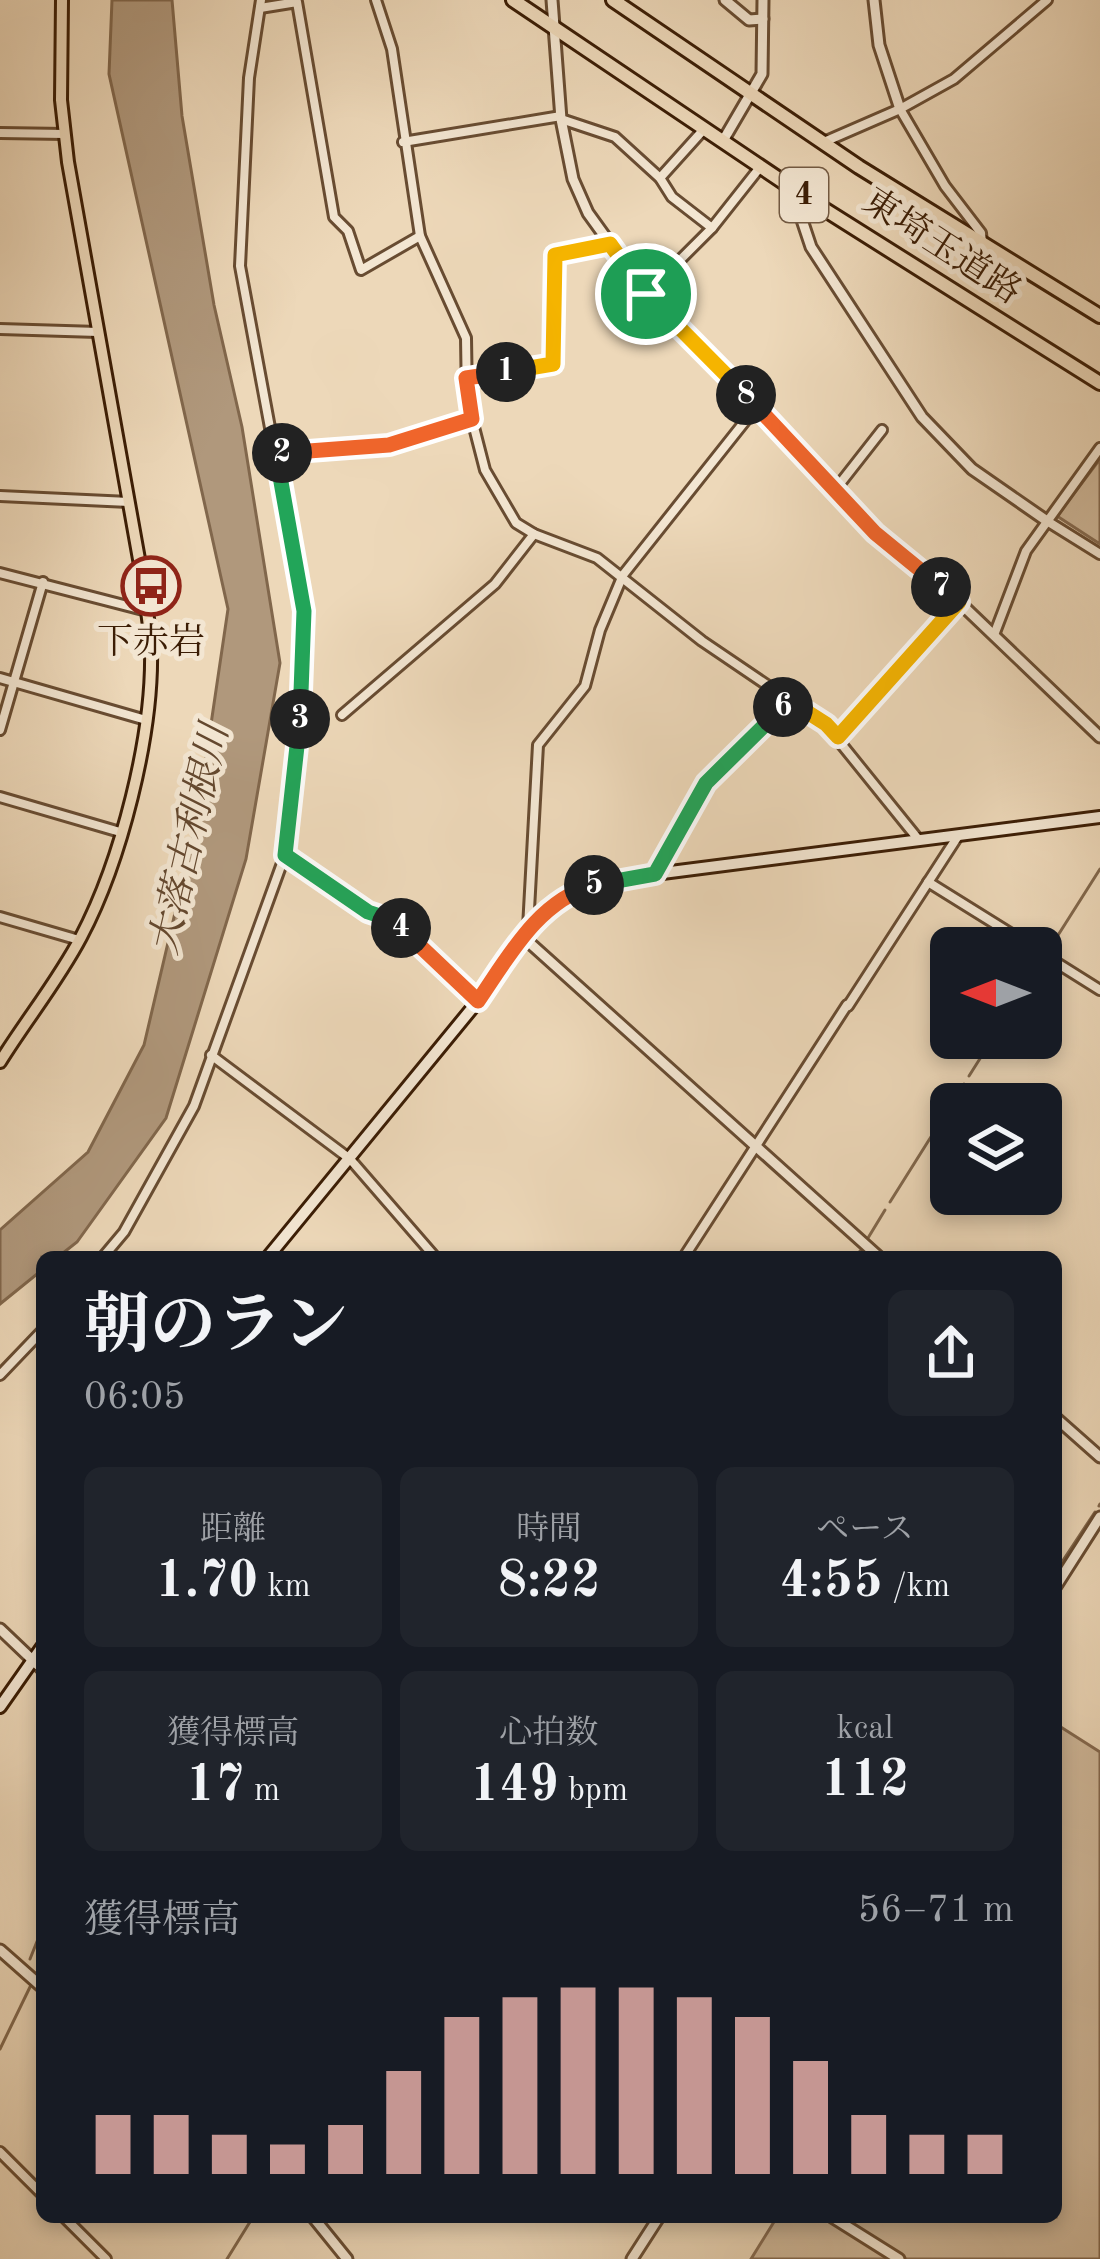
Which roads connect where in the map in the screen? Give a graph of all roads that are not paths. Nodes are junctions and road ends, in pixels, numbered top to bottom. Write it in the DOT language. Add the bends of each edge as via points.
graph roads {
  1 [pos="62,0"];
  2 [pos="376,0"];
  3 [pos="513,0"];
  4 [pos="552,0"];
  5 [pos="613,0"];
  6 [pos="725,0"];
  7 [pos="763,0"];
  8 [pos="874,0"];
  9 [pos="1047,0"];
  10 [pos="261,4"];
  11 [pos="763,19"];
  12 [pos="553,25"];
  13 [pos="753,93"];
  14 [pos="900,109"];
  15 [pos="561,117"];
  16 [pos="705,126"];
  17 [pos="0,133"];
  18 [pos="64,134"];
  19 [pos="724,139"];
  20 [pos="403,142"];
  21 [pos="824,142"];
  22 [pos="762,165"];
  23 [pos="660,178"];
  24 [pos="802,194"];
  25 [pos="712,228"];
  26 [pos="420,236"];
  27 [pos="610,244"];
  28 [pos="982,244"];
  29 [pos="646,294"];
  30 [pos="1070,298"];
  31 [pos="1100,316"];
  32 [pos="1100,326"];
  33 [pos="0,329"];
  34 [pos="98,332"];
  35 [pos="466,378"];
  36 [pos="1100,383"];
  37 [pos="757,406"];
  38 [pos="472,419"];
  39 [pos="882,430"];
  40 [pos="1100,448"];
  41 [pos="276,454"];
  42 [pos="835,490"];
  43 [pos="0,496"];
  44 [pos="129,502"];
  45 [pos="1047,521"];
  46 [pos="534,535"];
  47 [pos="1100,554"];
  48 [pos="0,573"];
  49 [pos="623,575"];
  50 [pos="43,582"];
  51 [pos="959,602"];
  52 [pos="147,611"];
  53 [pos="994,635"];
  54 [pos="0,679"];
  55 [pos="14,682"];
  56 [pos="790,701"];
  57 [pos="343,715"];
  58 [pos="146,720"];
  59 [pos="0,730"];
  60 [pos="838,737"];
  61 [pos="1100,737"];
  62 [pos="0,796"];
  63 [pos="1100,817"];
  64 [pos="120,832"];
  65 [pos="958,835"];
  66 [pos="919,840"];
  67 [pos="285,855"];
  68 [pos="655,874"];
  69 [pos="928,882"];
  70 [pos="0,917"];
  71 [pos="1000,927"];
  72 [pos="525,933"];
  73 [pos="79,940"];
  74 [pos="1062,966"];
  75 [pos="1100,990"];
  76 [pos="478,1001"];
  77 [pos="5,1045"];
  78 [pos="211,1054"];
  79 [pos="0,1062"];
  80 [pos="757,1145"];
  81 [pos="350,1159"];
  82 [pos="108,1251"];
  83 [pos="273,1251"];
  84 [pos="430,1251"];
  85 [pos="688,1251"];
  86 [pos="872,1251"];
  87 [pos="36,1337"];
  88 [pos="0,1375"];
  89 [pos="1062,1423"];
  90 [pos="1100,1457"];
  91 [pos="1100,1517"];
  92 [pos="1062,1577"];
  93 [pos="0,1629"];
  94 [pos="36,1664"];
  95 [pos="36,1666"];
  96 [pos="5,1694"];
  97 [pos="0,1707"];
  98 [pos="0,1950"];
  99 [pos="36,1982"];
  100 [pos="0,2152"];
  101 [pos="36,2188"];
  102 [pos="70,2223"];
  103 [pos="318,2223"];
  104 [pos="655,2223"];
  105 [pos="842,2223"];
  106 [pos="106,2259"];
  107 [pos="347,2259"];
  108 [pos="632,2259"];
  109 [pos="899,2259"];
  1 -- 18 [label="main road"];
  2 -- 20 [label="street" via="392,49"];
  3 -- 12 [label="highway, 東埼玉道路 / 4"];
  4 -- 12 [label="street"];
  5 -- 13 [label="highway, 東埼玉道路 / 4"];
  6 -- 11 [label="street" via="749,20"];
  7 -- 11 [label="street"];
  8 -- 14 [label="street"];
  9 -- 14 [label="street" via="954,79"];
  10 -- 26 [label="street" via="297,2 334,217 348,231 361,270"];
  10 -- 41 [label="street" via="239,266"];
  11 -- 13 [label="street" via="762,74"];
  12 -- 15 [label="street"];
  12 -- 16 [label="highway, 東埼玉道路 / 4"];
  13 -- 19 [label="street"];
  13 -- 21 [label="highway, 東埼玉道路 / 4"];
  14 -- 21 [label="street"];
  14 -- 28 [label="street"];
  15 -- 20 [label="street"];
  15 -- 23 [label="street" via="615,137"];
  15 -- 27 [label="street" via="573,179"];
  16 -- 19 [label="highway, 東埼玉道路 / 4"];
  16 -- 23 [label="street"];
  17 -- 18 [label="street"];
  18 -- 34 [label="main road"];
  19 -- 22 [label="highway, 東埼玉道路 / 4"];
  20 -- 26 [label="street"];
  21 -- 28 [label="highway, 東埼玉道路 / 4"];
  22 -- 24 [label="highway, 東埼玉道路 / 4"];
  22 -- 25 [label="street"];
  23 -- 25 [label="street"];
  24 -- 36 [label="highway, 東埼玉道路 / 4"];
  24 -- 45 [label="street" via="798,208 811,248 922,417 972,469"];
  25 -- 29 [label="street"];
  26 -- 35 [label="street" via="466,338"];
  27 -- 29 [label="street"];
  27 -- 35 [label="street" via="555,255 553,364"];
  28 -- 30 [label="highway, 東埼玉道路 / 4"];
  29 -- 37 [label="street"];
  30 -- 31 [label="highway, 東埼玉道路 / 4"];
  30 -- 32 [label="highway"];
  33 -- 34 [label="street"];
  34 -- 44 [label="main road"];
  35 -- 38 [label="street"];
  37 -- 42 [label="street"];
  37 -- 49 [label="street"];
  38 -- 41 [label="street" via="389,445"];
  38 -- 46 [label="street" via="485,470 517,523"];
  39 -- 42 [label="street"];
  40 -- 45 [label="street"];
  41 -- 67 [label="street" via="304,611"];
  42 -- 51 [label="street"];
  43 -- 44 [label="street"];
  44 -- 52 [label="main road"];
  45 -- 47 [label="street"];
  45 -- 53 [label="street" via="1026,551"];
  46 -- 49 [label="street"];
  46 -- 57 [label="street" via="495,584"];
  48 -- 50 [label="street"];
  49 -- 56 [label="street"];
  49 -- 72 [label="street" via="585,686 538,745"];
  50 -- 52 [label="street"];
  50 -- 55 [label="street"];
  51 -- 53 [label="street"];
  51 -- 60 [label="street"];
  52 -- 58 [label="main road"];
  53 -- 61 [label="street"];
  54 -- 55 [label="street"];
  55 -- 58 [label="street"];
  55 -- 59 [label="street"];
  56 -- 60 [label="street"];
  56 -- 68 [label="street" via="706,783"];
  58 -- 64 [label="main road"];
  60 -- 66 [label="street"];
  62 -- 64 [label="street"];
  63 -- 65 [label="main road"];
  64 -- 73 [label="main road"];
  65 -- 66 [label="main road"];
  65 -- 69 [label="street"];
  66 -- 68 [label="main road"];
  67 -- 76 [label="street" via="392,920"];
  67 -- 78 [label="street"];
  68 -- 72 [label="main road" via="588,886"];
  69 -- 71 [label="street"];
  69 -- 80 [label="street"];
  70 -- 73 [label="street"];
  72 -- 76 [label="main road"];
  72 -- 80 [label="street"];
  73 -- 77 [label="main road"];
  74 -- 75 [label="street"];
  76 -- 81 [label="main road"];
  77 -- 79 [label="main road"];
  78 -- 81 [label="street"];
  78 -- 82 [label="street" via="194,1106"];
  80 -- 85 [label="street"];
  80 -- 86 [label="street"];
  81 -- 83 [label="main road"];
  81 -- 84 [label="street"];
  87 -- 88 [label="street"];
  89 -- 90 [label="street"];
  91 -- 92 [label="street"];
  93 -- 94 [label="street"];
  95 -- 96 [label="main road"];
  96 -- 97 [label="main road"];
  98 -- 99 [label="street"];
  100 -- 101 [label="street"];
  102 -- 106 [label="street"];
  103 -- 107 [label="street"];
  104 -- 108 [label="street"];
  105 -- 109 [label="street"];
}
